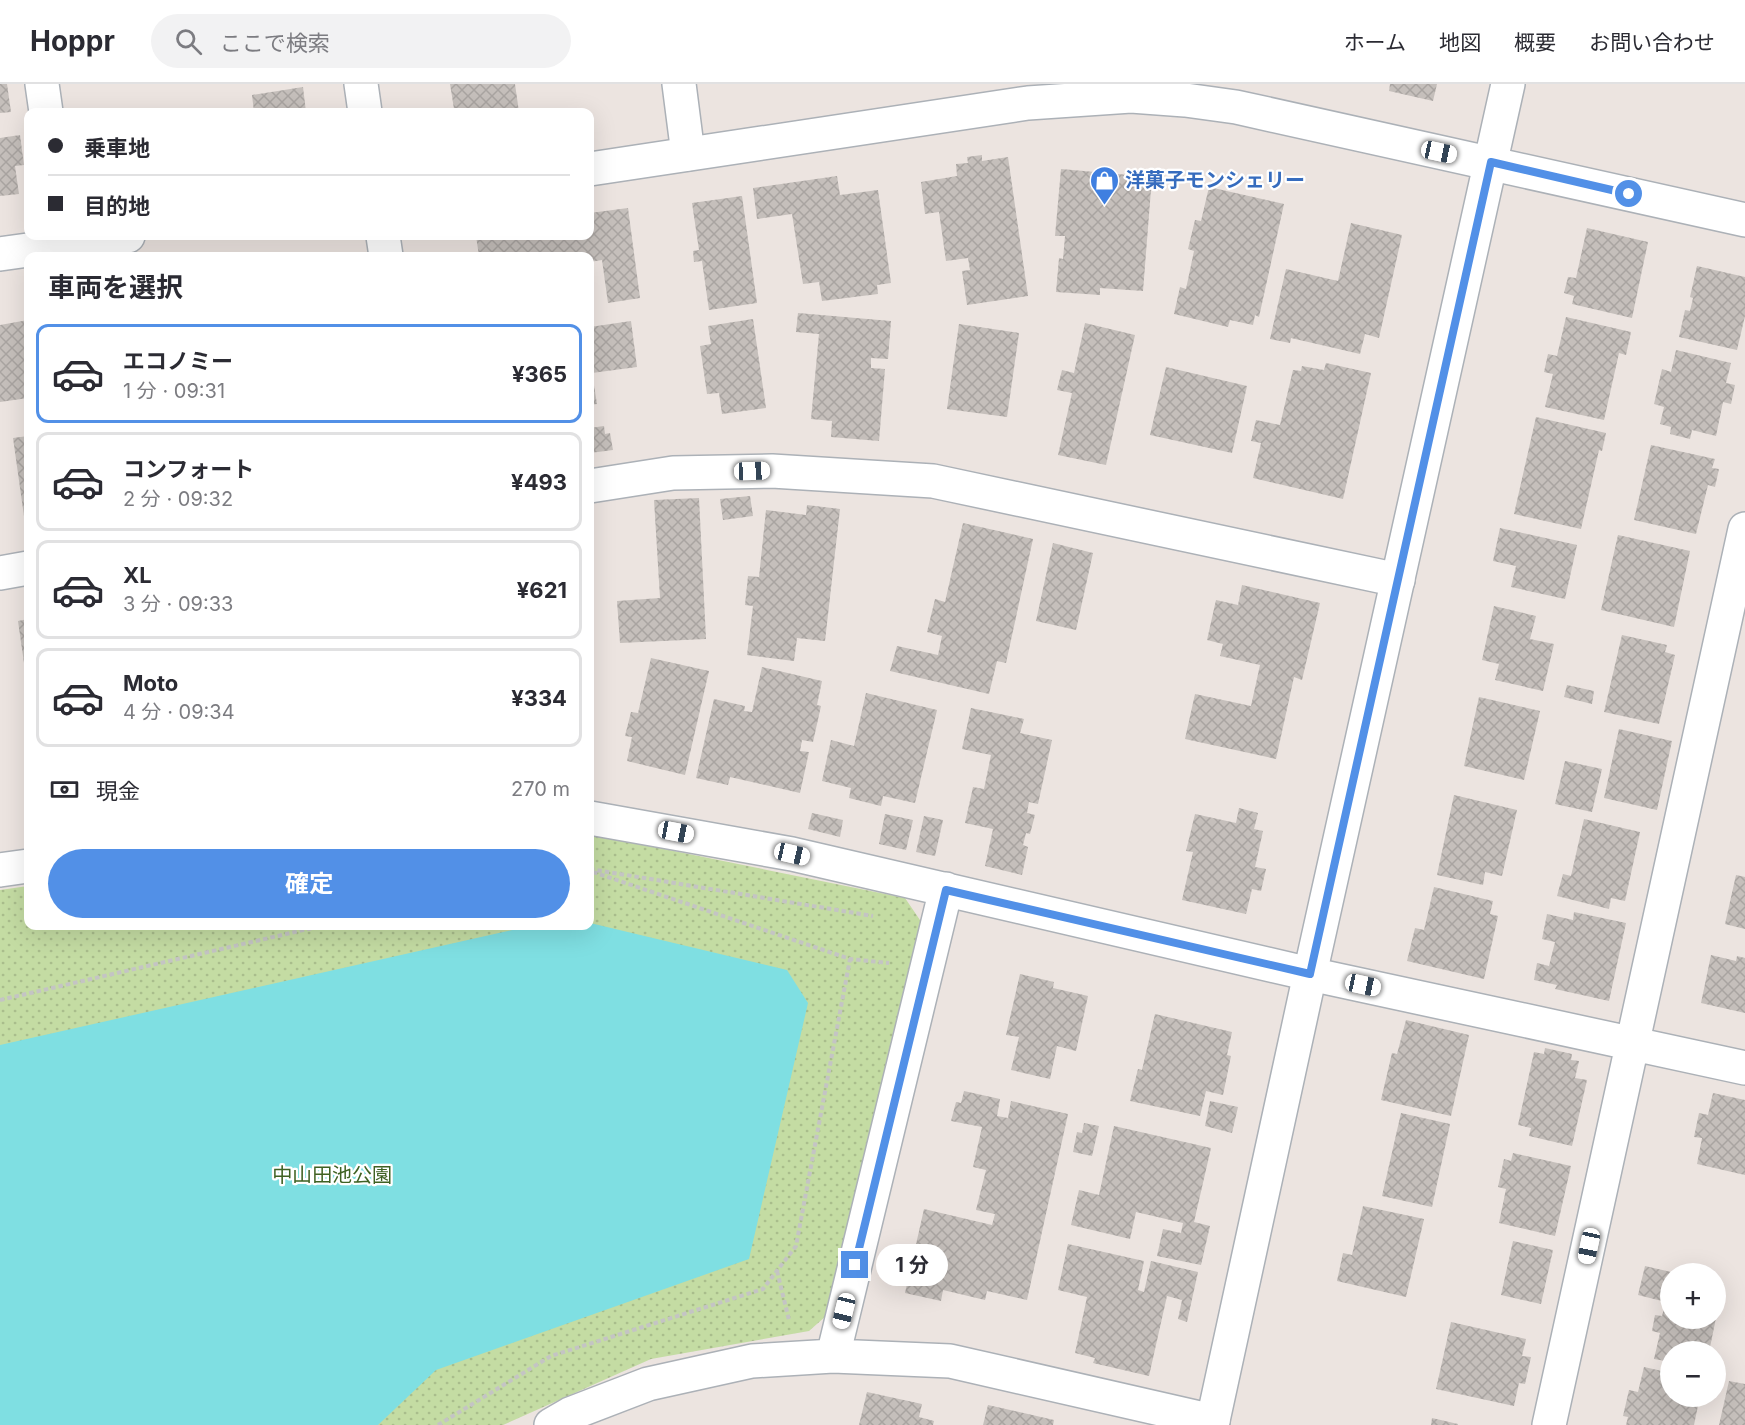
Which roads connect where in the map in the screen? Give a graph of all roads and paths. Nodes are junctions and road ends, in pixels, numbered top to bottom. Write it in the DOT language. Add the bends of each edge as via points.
graph roads {
  1 [pos="42,84"];
  2 [pos="361,84"];
  3 [pos="679,84"];
  4 [pos="1508,84"];
  5 [pos="1187,92"];
  6 [pos="45,108"];
  7 [pos="364,108"];
  8 [pos="688,154"];
  9 [pos="1491,162"];
  10 [pos="594,168"];
  11 [pos="1745,220"];
  12 [pos="64,240"];
  13 [pos="0,254"];
  14 [pos="594,485"];
  15 [pos="1745,529"];
  16 [pos="24,569"];
  17 [pos="0,573"];
  18 [pos="1398,580"];
  19 [pos="594,818"];
  20 [pos="24,867"];
  21 [pos="0,870"];
  22 [pos="594,871"];
  23 [pos="594,871"];
  24 [pos="946,890"];
  25 [pos="879,917"];
  26 [pos="304,930"];
  27 [pos="1310,974"];
  28 [pos="0,1000"];
  29 [pos="1634,1044"];
  30 [pos="1745,1068"];
  31 [pos="777,1271"];
  32 [pos="833,1356"];
  33 [pos="798,1358"];
  34 [pos="1213,1423"];
  35 [pos="438,1425"];
  36 [pos="551,1425"];
  37 [pos="1549,1425"];
  1 -- 6 [label="street"];
  2 -- 7 [label="street"];
  3 -- 8 [label="street"];
  4 -- 9 [label="street"];
  5 -- 8 [label="street" via="1028,102"];
  5 -- 9 [label="street" via="1236,107"];
  8 -- 10 [label="street"];
  9 -- 11 [label="street"];
  9 -- 18 [label="street"];
  12 -- 13 [label="street"];
  14 -- 18 [label="street" via="673,473 772,471 933,481"];
  15 -- 29 [label="street"];
  16 -- 17 [label="street"];
  18 -- 27 [label="street"];
  19 -- 24 [label="street" via="792,854"];
  20 -- 21 [label="street"];
  22 -- 25 [label="path"];
  23 -- 31 [label="path" via="850,959 796,1246"];
  24 -- 27 [label="street"];
  24 -- 32 [label="street"];
  26 -- 28 [label="path"];
  27 -- 29 [label="street"];
  27 -- 34 [label="street"];
  29 -- 30 [label="street"];
  29 -- 37 [label="street"];
  31 -- 33 [label="path"];
  31 -- 35 [label="path" via="763,1290 551,1356"];
  32 -- 33 [label="street"];
  32 -- 34 [label="street" via="950,1361"];
  33 -- 36 [label="street" via="752,1360 648,1384"];
}
